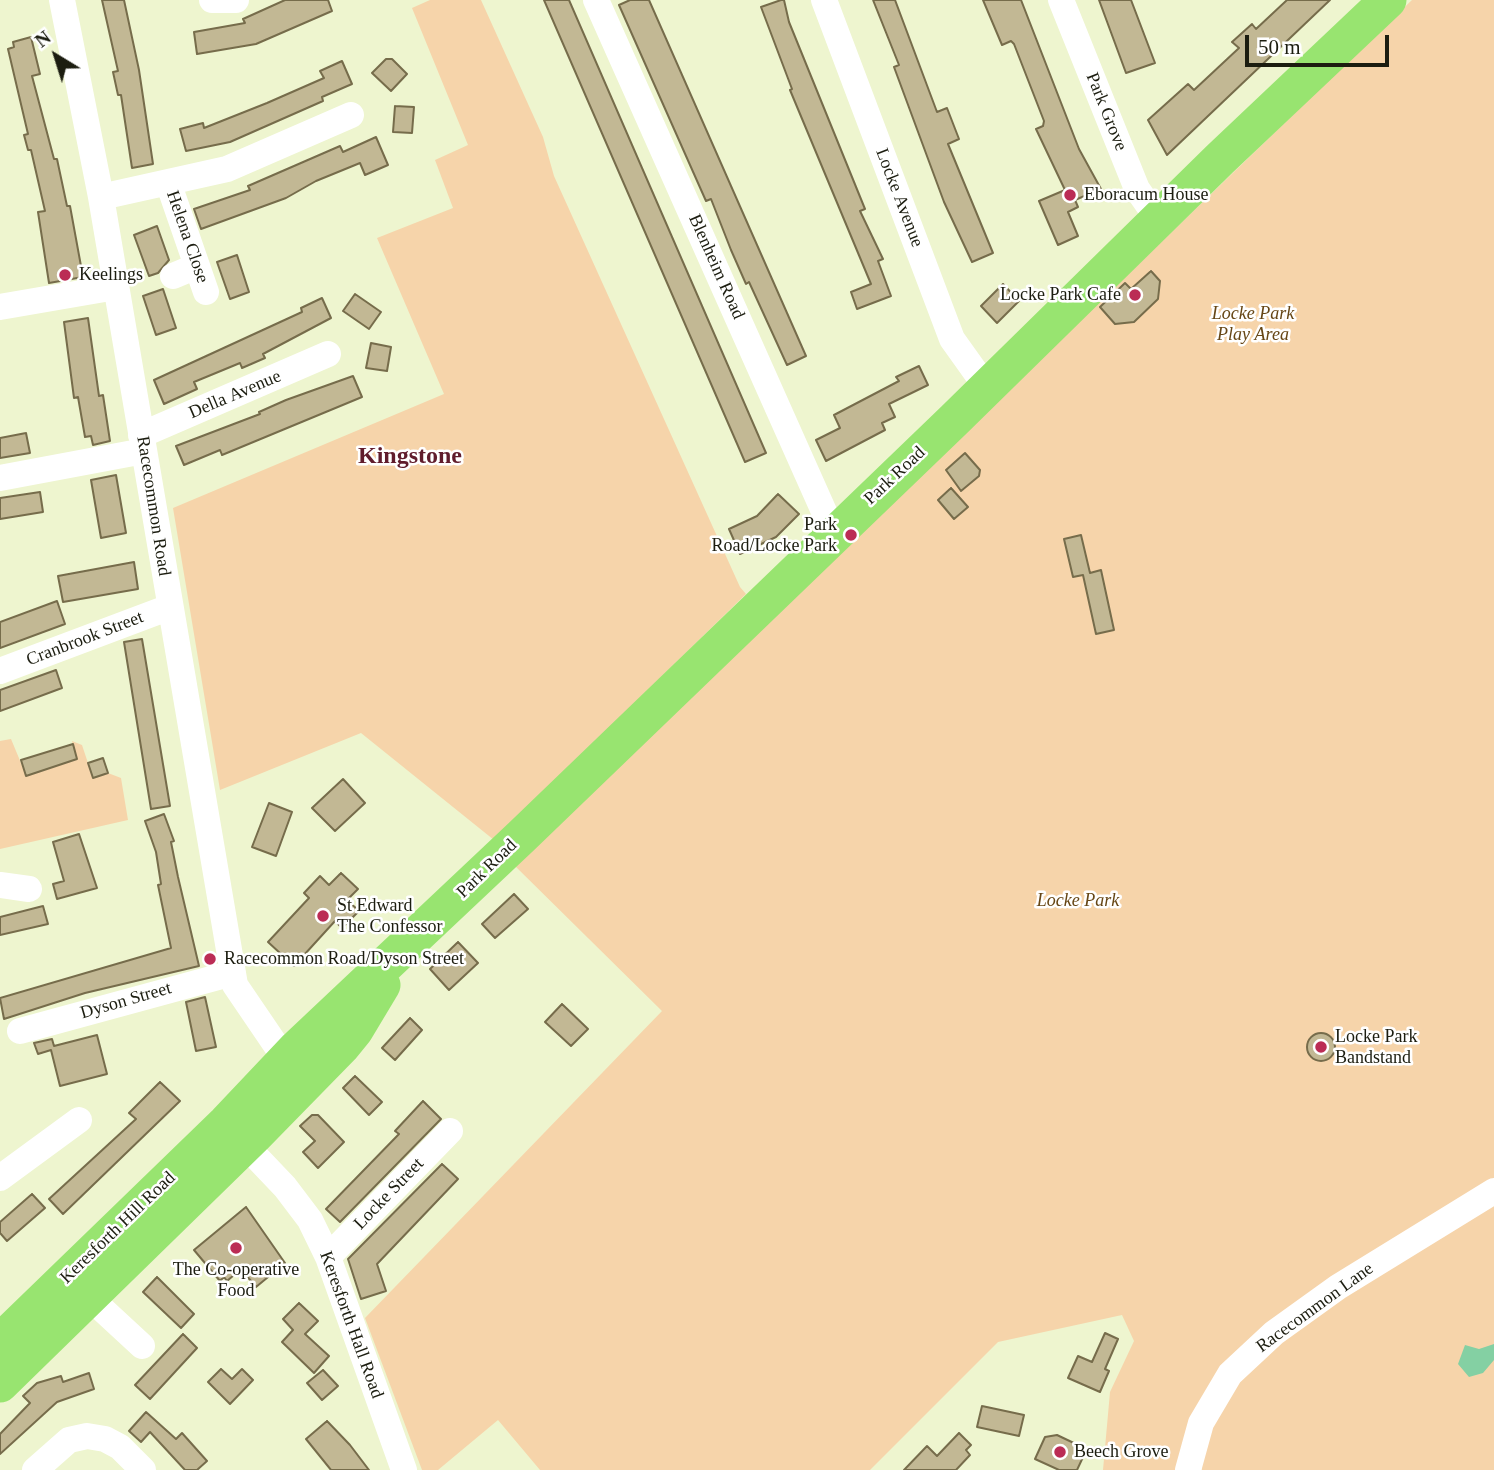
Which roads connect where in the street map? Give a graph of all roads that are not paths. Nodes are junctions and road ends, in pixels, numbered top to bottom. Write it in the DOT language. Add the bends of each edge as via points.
graph roads {
  1 [pos="62,0"];
  2 [pos="212,0"];
  3 [pos="236,0"];
  4 [pos="596,0"];
  5 [pos="824,0"];
  6 [pos="1061,0"];
  7 [pos="1388,0"];
  8 [pos="351,115"];
  9 [pos="168,182"];
  10 [pos="101,197"];
  11 [pos="1158,219"];
  12 [pos="116,287"];
  13 [pos="206,292"];
  14 [pos="0,307"];
  15 [pos="328,354"];
  16 [pos="987,388"];
  17 [pos="143,443"];
  18 [pos="0,478"];
  19 [pos="834,534"];
  20 [pos="170,607"];
  21 [pos="0,671"];
  22 [pos="0,884"];
  23 [pos="29,889"];
  24 [pos="233,972"];
  25 [pos="20,1031"];
  26 [pos="301,1065"];
  27 [pos="79,1120"];
  28 [pos="240,1130"];
  29 [pos="450,1130"];
  30 [pos="0,1178"];
  31 [pos="1494,1191"];
  32 [pos="328,1257"];
  33 [pos="89,1297"];
  34 [pos="0,1342"];
  35 [pos="142,1346"];
  36 [pos="0,1384"];
  37 [pos="35,1470"];
  38 [pos="143,1470"];
  39 [pos="404,1470"];
  40 [pos="1188,1470"];
  1 -- 10 [label="street, Racecommon Road"];
  2 -- 3 [label="street"];
  4 -- 19 [label="street, Blenheim Road"];
  5 -- 16 [label="street, Locke Avenue" via="952,339"];
  6 -- 11 [label="street, Park Grove" via="1137,189"];
  7 -- 11 [label="highway, Park Road"];
  8 -- 9 [label="street" via="227,169"];
  9 -- 10 [label="street"];
  9 -- 13 [label="street, Helena Close" via="185,271"];
  10 -- 12 [label="street, Racecommon Road"];
  11 -- 16 [label="highway, Park Road"];
  12 -- 14 [label="street"];
  12 -- 17 [label="street, Racecommon Road"];
  15 -- 17 [label="street, Della Avenue"];
  16 -- 19 [label="highway, Park Road"];
  17 -- 18 [label="street, Della Avenue"];
  17 -- 20 [label="street, Racecommon Road"];
  19 -- 26 [label="highway, Park Road" via="402,951"];
  20 -- 21 [label="street, Cranbrook Street"];
  20 -- 24 [label="street, Racecommon Road"];
  22 -- 23 [label="street"];
  24 -- 25 [label="street, Dyson Street"];
  24 -- 26 [label="street, Racecommon Road" via="235,985 260,1027"];
  26 -- 28 [label="highway, Park Road"];
  27 -- 30 [label="street" via="60,1145"];
  28 -- 32 [label="street, Keresforth Hall Road" via="271,1156"];
  28 -- 33 [label="highway, Keresforth Hill Road"];
  28 -- 34 [label="highway, Keresforth Hill Road"];
  29 -- 32 [label="street, Locke Street"];
  31 -- 40 [label="street, Racecommon Lane" via="1338,1287 1274,1333 1230,1374 1201,1423"];
  32 -- 39 [label="street, Keresforth Hall Road"];
  33 -- 35 [label="street, Keresforth Hill Road"];
  33 -- 36 [label="highway, Keresforth Hill Road"];
  37 -- 38 [label="street" via="69,1440 87,1436 105,1438 120,1447"];
}
